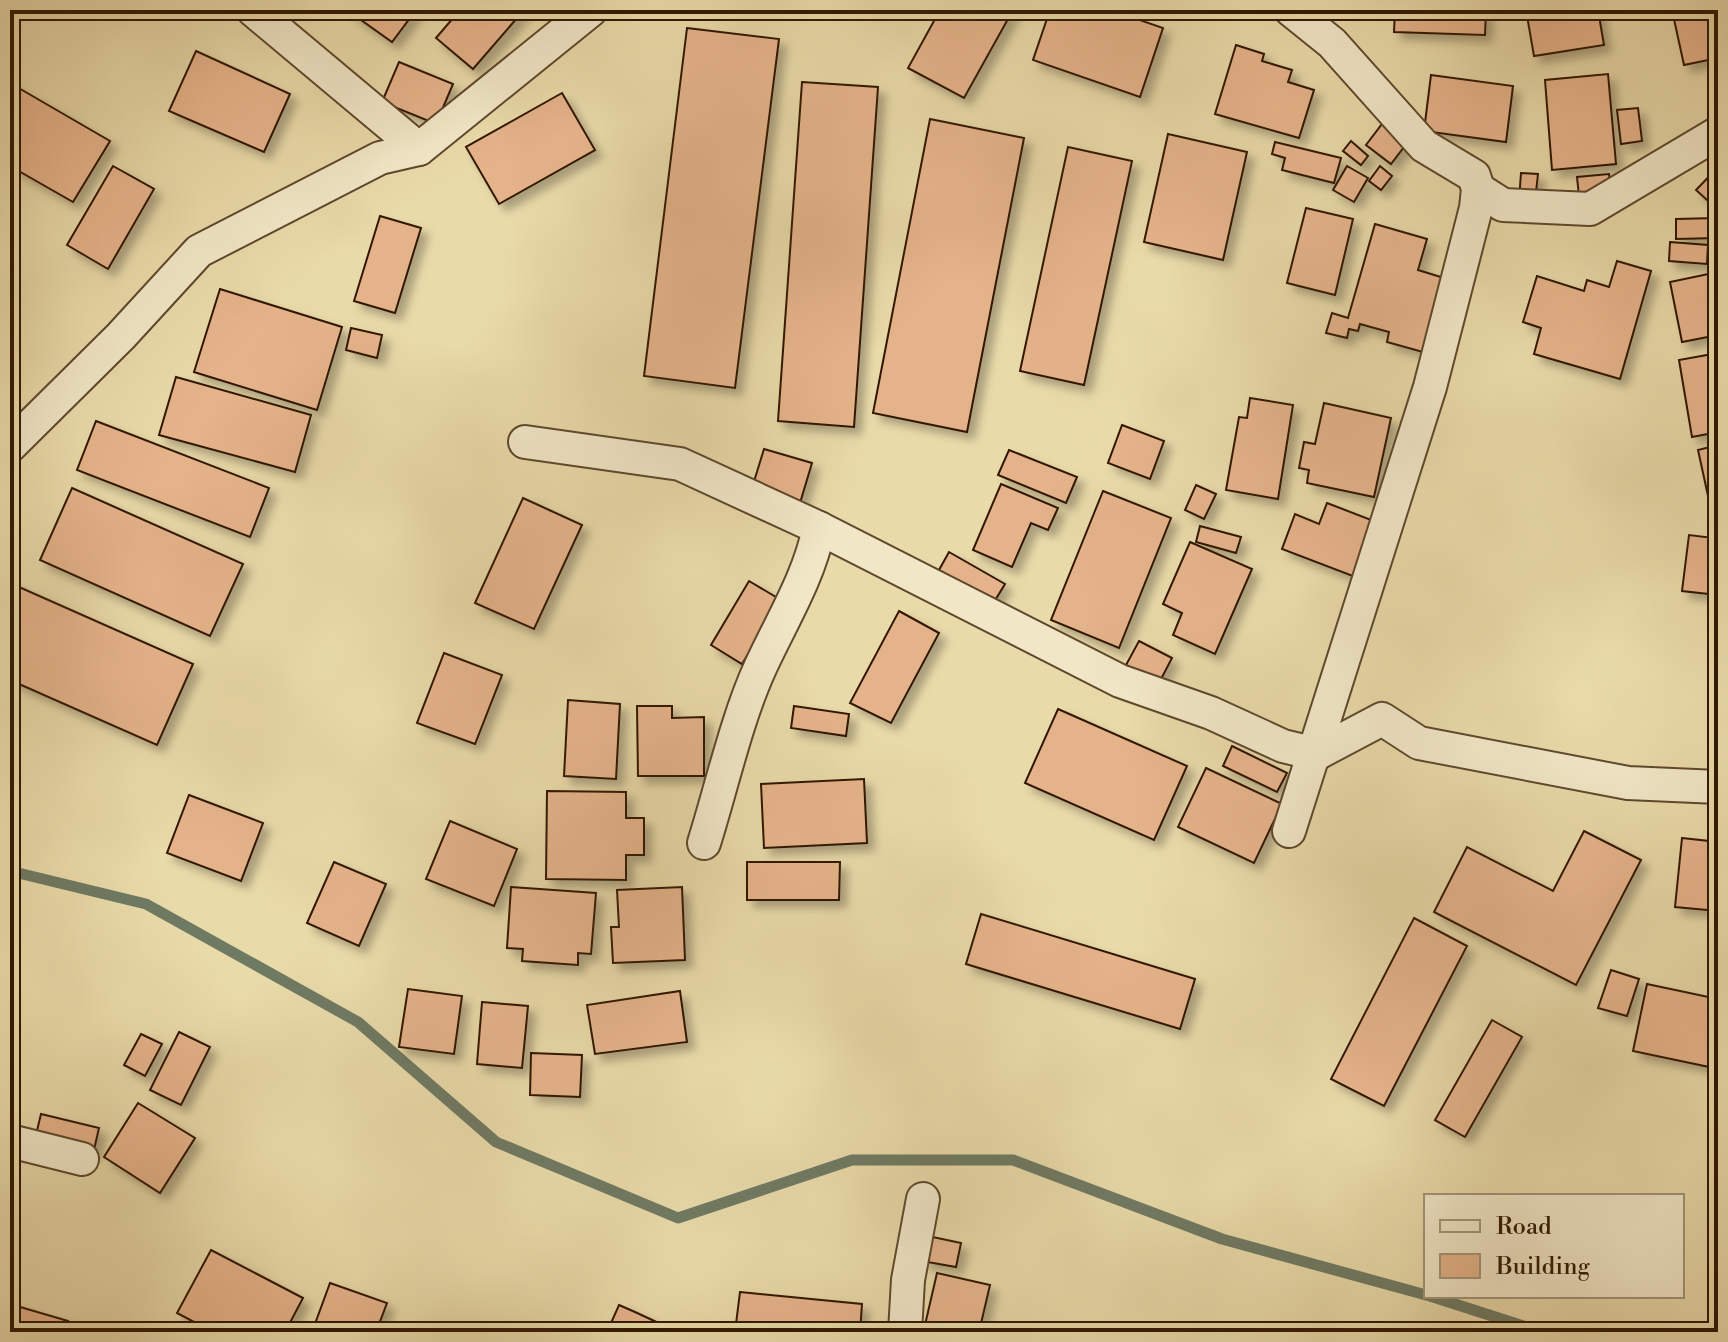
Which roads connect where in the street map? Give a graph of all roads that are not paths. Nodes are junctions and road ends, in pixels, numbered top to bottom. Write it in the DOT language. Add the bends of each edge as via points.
graph roads {
  1 [pos="253,10"];
  2 [pos="591,10"];
  3 [pos="1291,10"];
  4 [pos="1718,133"];
  5 [pos="419,149"];
  6 [pos="1478,189"];
  7 [pos="525,442"];
  8 [pos="10,446"];
  9 [pos="819,528"];
  10 [pos="1316,754"];
  11 [pos="1718,787"];
  12 [pos="1289,831"];
  13 [pos="704,843"];
  14 [pos="10,1141"];
  15 [pos="82,1159"];
  16 [pos="923,1199"];
  17 [pos="905,1332"];
  1 -- 5 [label="street"];
  2 -- 5 [label="street"];
  3 -- 6 [label="street" via="1332,43 1424,146 1474,176"];
  4 -- 6 [label="street" via="1590,209 1503,205"];
  5 -- 8 [label="street" via="380,158 199,251"];
  6 -- 10 [label="street" via="1430,387"];
  7 -- 9 [label="street" via="680,464"];
  9 -- 10 [label="street" via="1120,681 1283,746"];
  9 -- 13 [label="street" via="787,618 759,670"];
  10 -- 11 [label="street" via="1382,719 1419,743 1628,783"];
  10 -- 12 [label="street"];
  14 -- 15 [label="street"];
  16 -- 17 [label="street" via="908,1280"];
}
